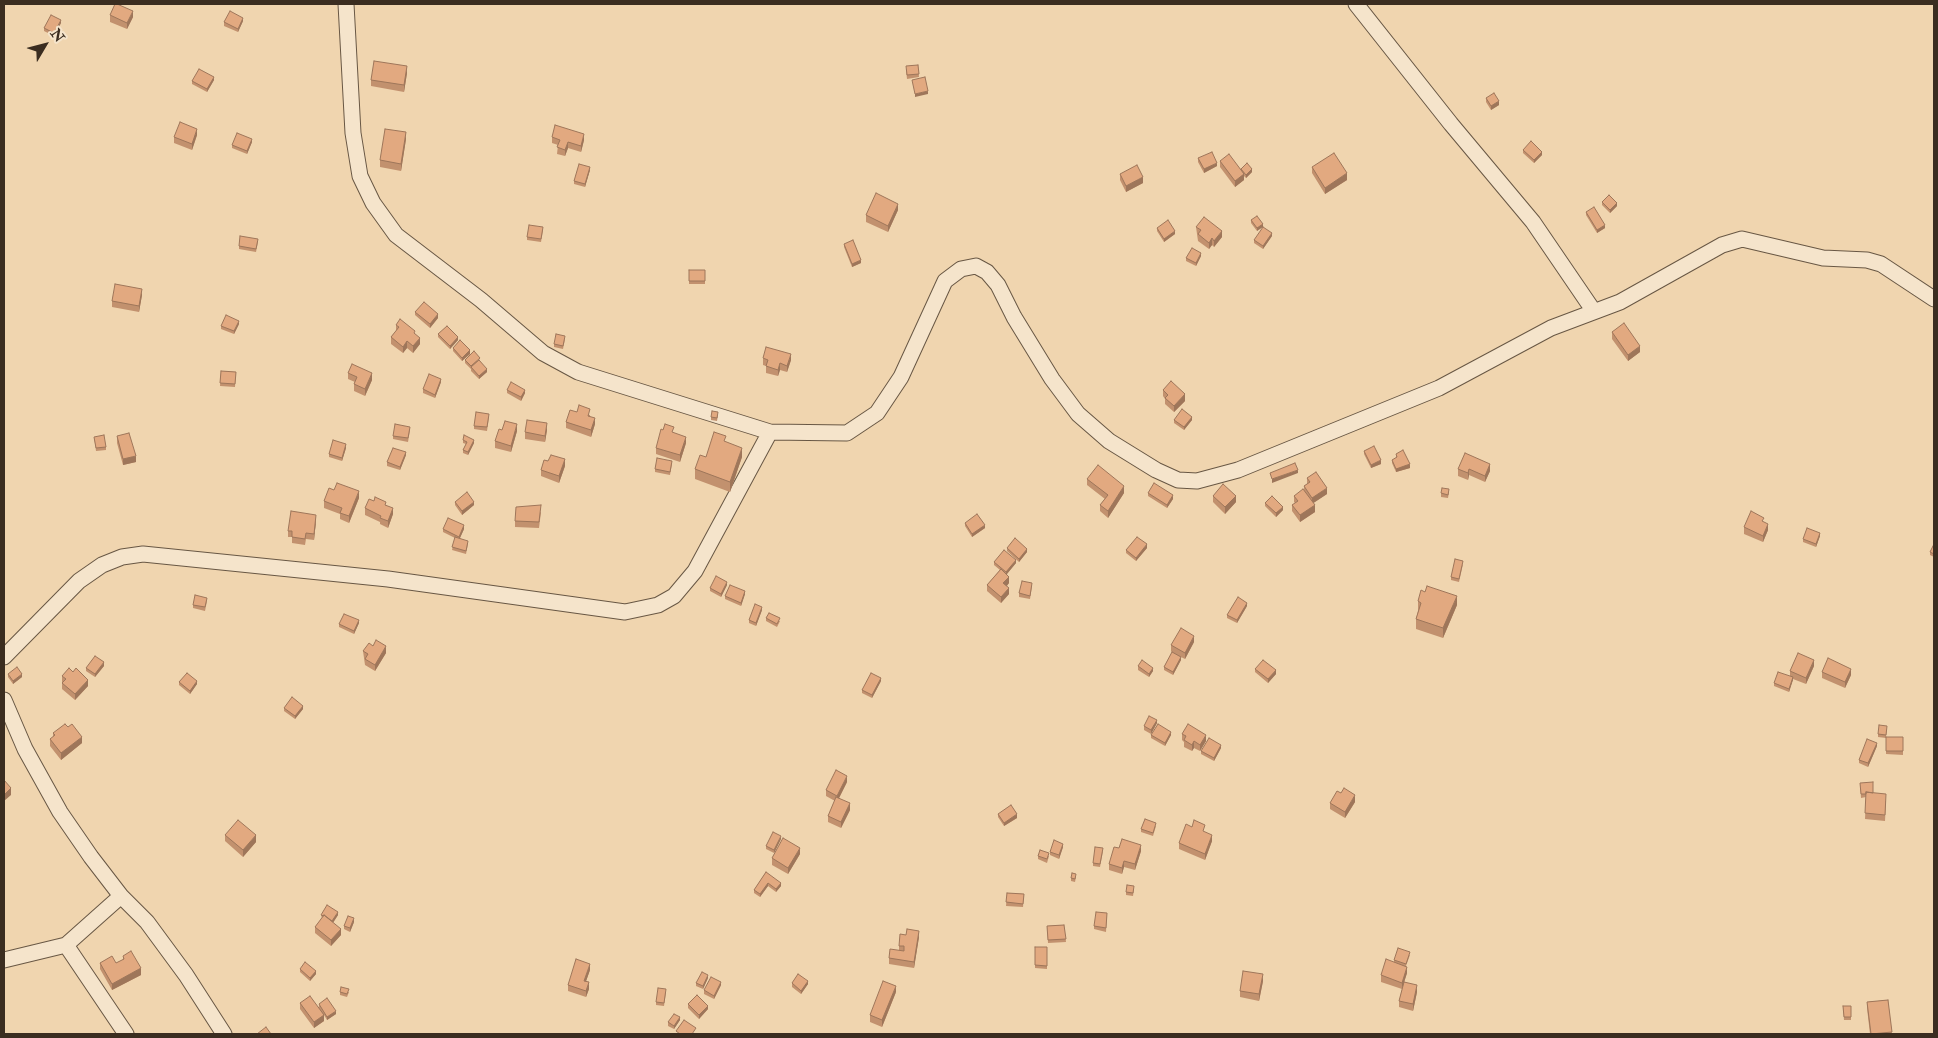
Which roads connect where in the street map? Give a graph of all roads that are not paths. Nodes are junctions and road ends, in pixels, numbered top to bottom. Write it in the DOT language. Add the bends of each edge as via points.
graph roads {
  1 [pos="346,4"];
  2 [pos="1356,4"];
  3 [pos="1934,299"];
  4 [pos="1593,310"];
  5 [pos="770,432"];
  6 [pos="4,657"];
  7 [pos="4,700"];
  8 [pos="122,896"];
  9 [pos="66,945"];
  10 [pos="4,960"];
  11 [pos="126,1034"];
  12 [pos="224,1034"];
  1 -- 5 [label="street" via="360,176 373,203 396,235 481,300 543,353 578,372"];
  2 -- 4 [label="street" via="1533,222"];
  3 -- 4 [label="street" via="1881,264 1823,258 1742,239 1722,244 1620,302"];
  4 -- 5 [label="street" via="1551,328 1439,388 1238,470 1197,481 1178,480 1109,442 1078,414 1052,379 998,285 987,272 976,266 961,269 944,282 901,377 877,414 846,433"];
  5 -- 6 [label="street" via="696,571 674,596 658,605 625,612 388,579 143,554 122,557 102,565 80,581"];
  7 -- 8 [label="street" via="25,749 60,812"];
  8 -- 9 [label="street"];
  8 -- 12 [label="street" via="153,930"];
  9 -- 10 [label="street"];
  9 -- 11 [label="street"];
}
